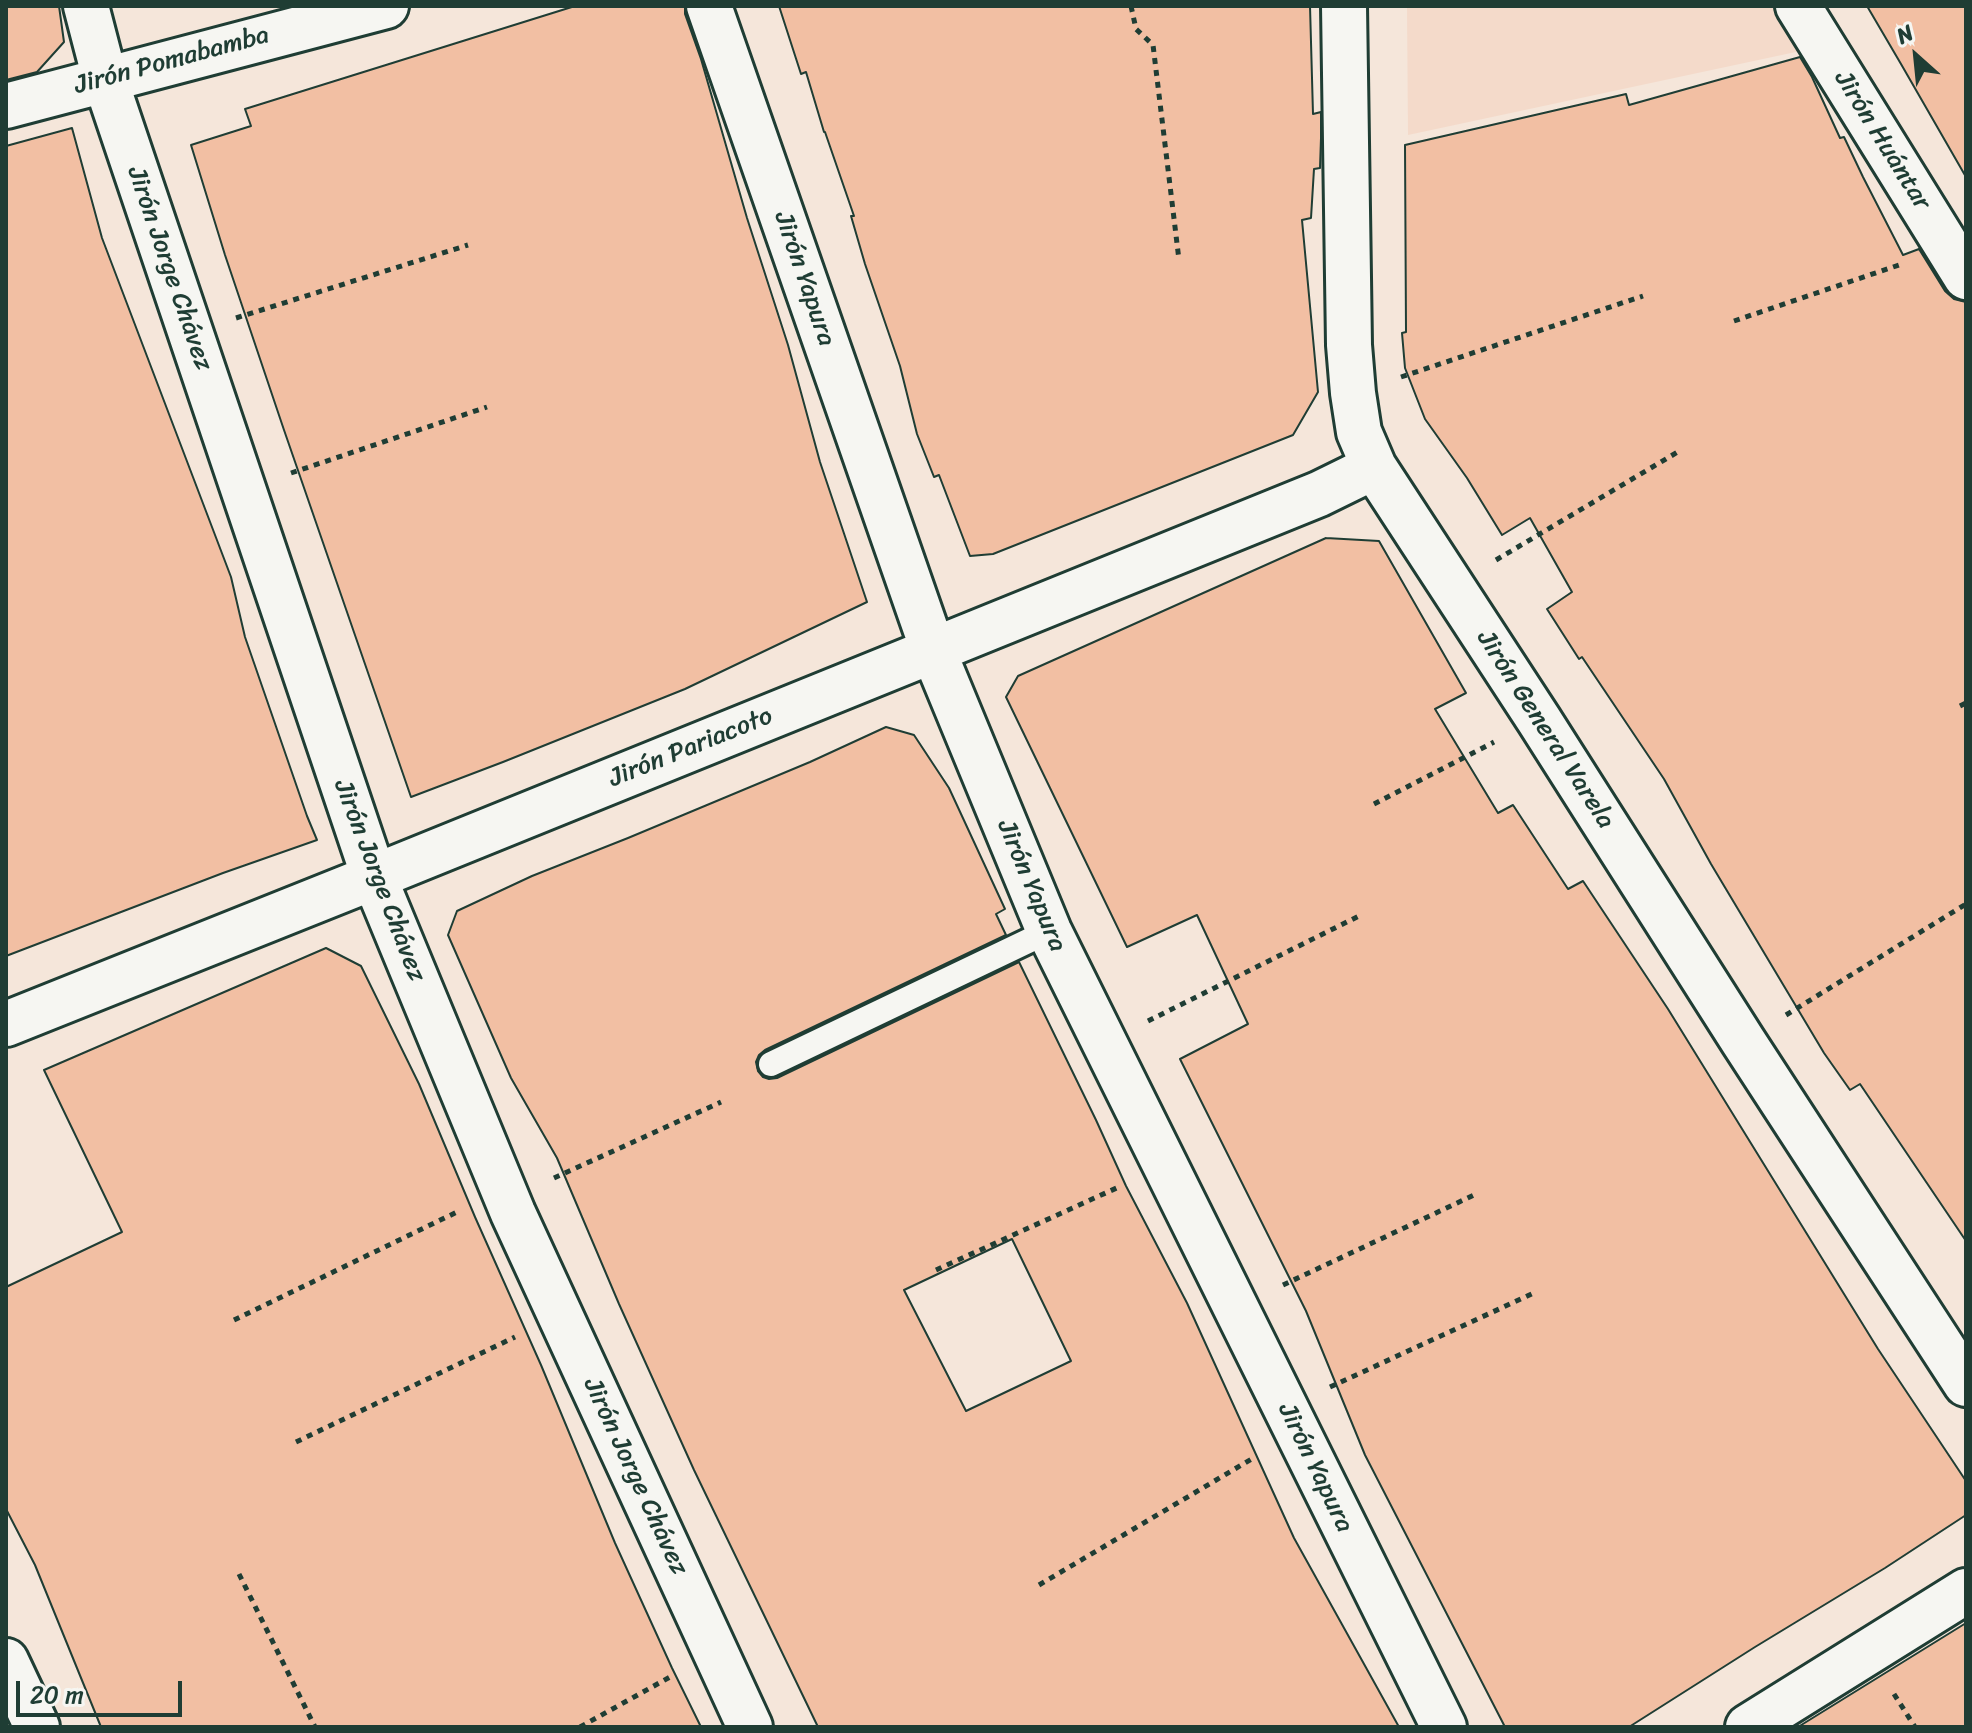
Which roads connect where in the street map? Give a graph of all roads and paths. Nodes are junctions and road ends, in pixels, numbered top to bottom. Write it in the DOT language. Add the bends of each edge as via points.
graph roads {
  1 [pos="86,6"];
  2 [pos="386,6"];
  3 [pos="709,6"];
  4 [pos="1131,6"];
  5 [pos="1344,6"];
  6 [pos="1798,6"];
  7 [pos="105,79"];
  8 [pos="6,106"];
  9 [pos="468,245"];
  10 [pos="1179,260"];
  11 [pos="1957,263"];
  12 [pos="1643,296"];
  13 [pos="1734,321"];
  14 [pos="191,332"];
  15 [pos="1353,393"];
  16 [pos="487,407"];
  17 [pos="1681,450"];
  18 [pos="1374,467"];
  19 [pos="243,490"];
  20 [pos="1453,587"];
  21 [pos="933,650"];
  22 [pos="1539,720"];
  23 [pos="1374,804"];
  24 [pos="374,877"];
  25 [pos="1966,904"];
  26 [pos="1361,915"];
  27 [pos="1049,931"];
  28 [pos="6,1024"];
  29 [pos="1743,1041"];
  30 [pos="1104,1043"];
  31 [pos="771,1064"];
  32 [pos="721,1102"];
  33 [pos="1165,1166"];
  34 [pos="505,1194"];
  35 [pos="1474,1195"];
  36 [pos="936,1270"];
  37 [pos="1536,1292"];
  38 [pos="1236,1307"];
  39 [pos="560,1315"];
  40 [pos="234,1320"];
  41 [pos="1966,1384"];
  42 [pos="1292,1420"];
  43 [pos="296,1442"];
  44 [pos="239,1574"];
  45 [pos="1039,1585"];
  46 [pos="1966,1591"];
  47 [pos="716,1652"];
  48 [pos="6,1661"];
  49 [pos="37,1727"];
  50 [pos="315,1727"];
  51 [pos="580,1727"];
  52 [pos="750,1727"];
  53 [pos="1444,1727"];
  54 [pos="1748,1727"];
  1 -- 7 [label="street, Jirón Jorge Chávez"];
  2 -- 7 [label="street, Jirón Pomabamba"];
  3 -- 21 [label="street, Jirón Yapura"];
  4 -- 10 [label="path" via="1136,29 1153,45"];
  5 -- 15 [label="street, Jirón General Varela"];
  6 -- 11 [label="street, Jirón Huántar"];
  7 -- 8 [label="street, Jirón Pomabamba"];
  7 -- 14 [label="street, Jirón Jorge Chávez"];
  9 -- 14 [label="path"];
  11 -- 13 [label="path"];
  12 -- 15 [label="path"];
  14 -- 19 [label="street, Jirón Jorge Chávez"];
  15 -- 18 [label="street, Jirón General Varela" via="1359,432"];
  16 -- 19 [label="path"];
  17 -- 20 [label="path"];
  18 -- 20 [label="street, Jirón General Varela"];
  18 -- 21 [label="street, Jirón Pariacoto"];
  19 -- 24 [label="street, Jirón Jorge Chávez"];
  20 -- 22 [label="street, Jirón General Varela"];
  21 -- 24 [label="street, Jirón Pariacoto"];
  21 -- 27 [label="street, Jirón Yapura"];
  22 -- 23 [label="path"];
  22 -- 29 [label="street, Jirón General Varela"];
  24 -- 28 [label="street, Jirón Pariacoto"];
  24 -- 34 [label="street, Jirón Jorge Chávez"];
  25 -- 29 [label="path"];
  26 -- 30 [label="path"];
  27 -- 30 [label="street, Jirón Yapura"];
  27 -- 31 [label="lane"];
  29 -- 41 [label="street, Jirón General Varela"];
  30 -- 33 [label="street, Jirón Yapura"];
  32 -- 34 [label="path"];
  33 -- 36 [label="path"];
  33 -- 38 [label="street, Jirón Yapura"];
  34 -- 39 [label="street, Jirón Jorge Chávez"];
  34 -- 40 [label="path"];
  35 -- 38 [label="path"];
  37 -- 42 [label="path"];
  38 -- 42 [label="street, Jirón Yapura"];
  39 -- 43 [label="path"];
  39 -- 47 [label="street, Jirón Jorge Chávez"];
  42 -- 45 [label="path"];
  42 -- 53 [label="street, Jirón Yapura"];
  44 -- 50 [label="path"];
  46 -- 54 [label="street"];
  47 -- 51 [label="path"];
  47 -- 52 [label="street, Jirón Jorge Chávez"];
  48 -- 49 [label="street"];
}
